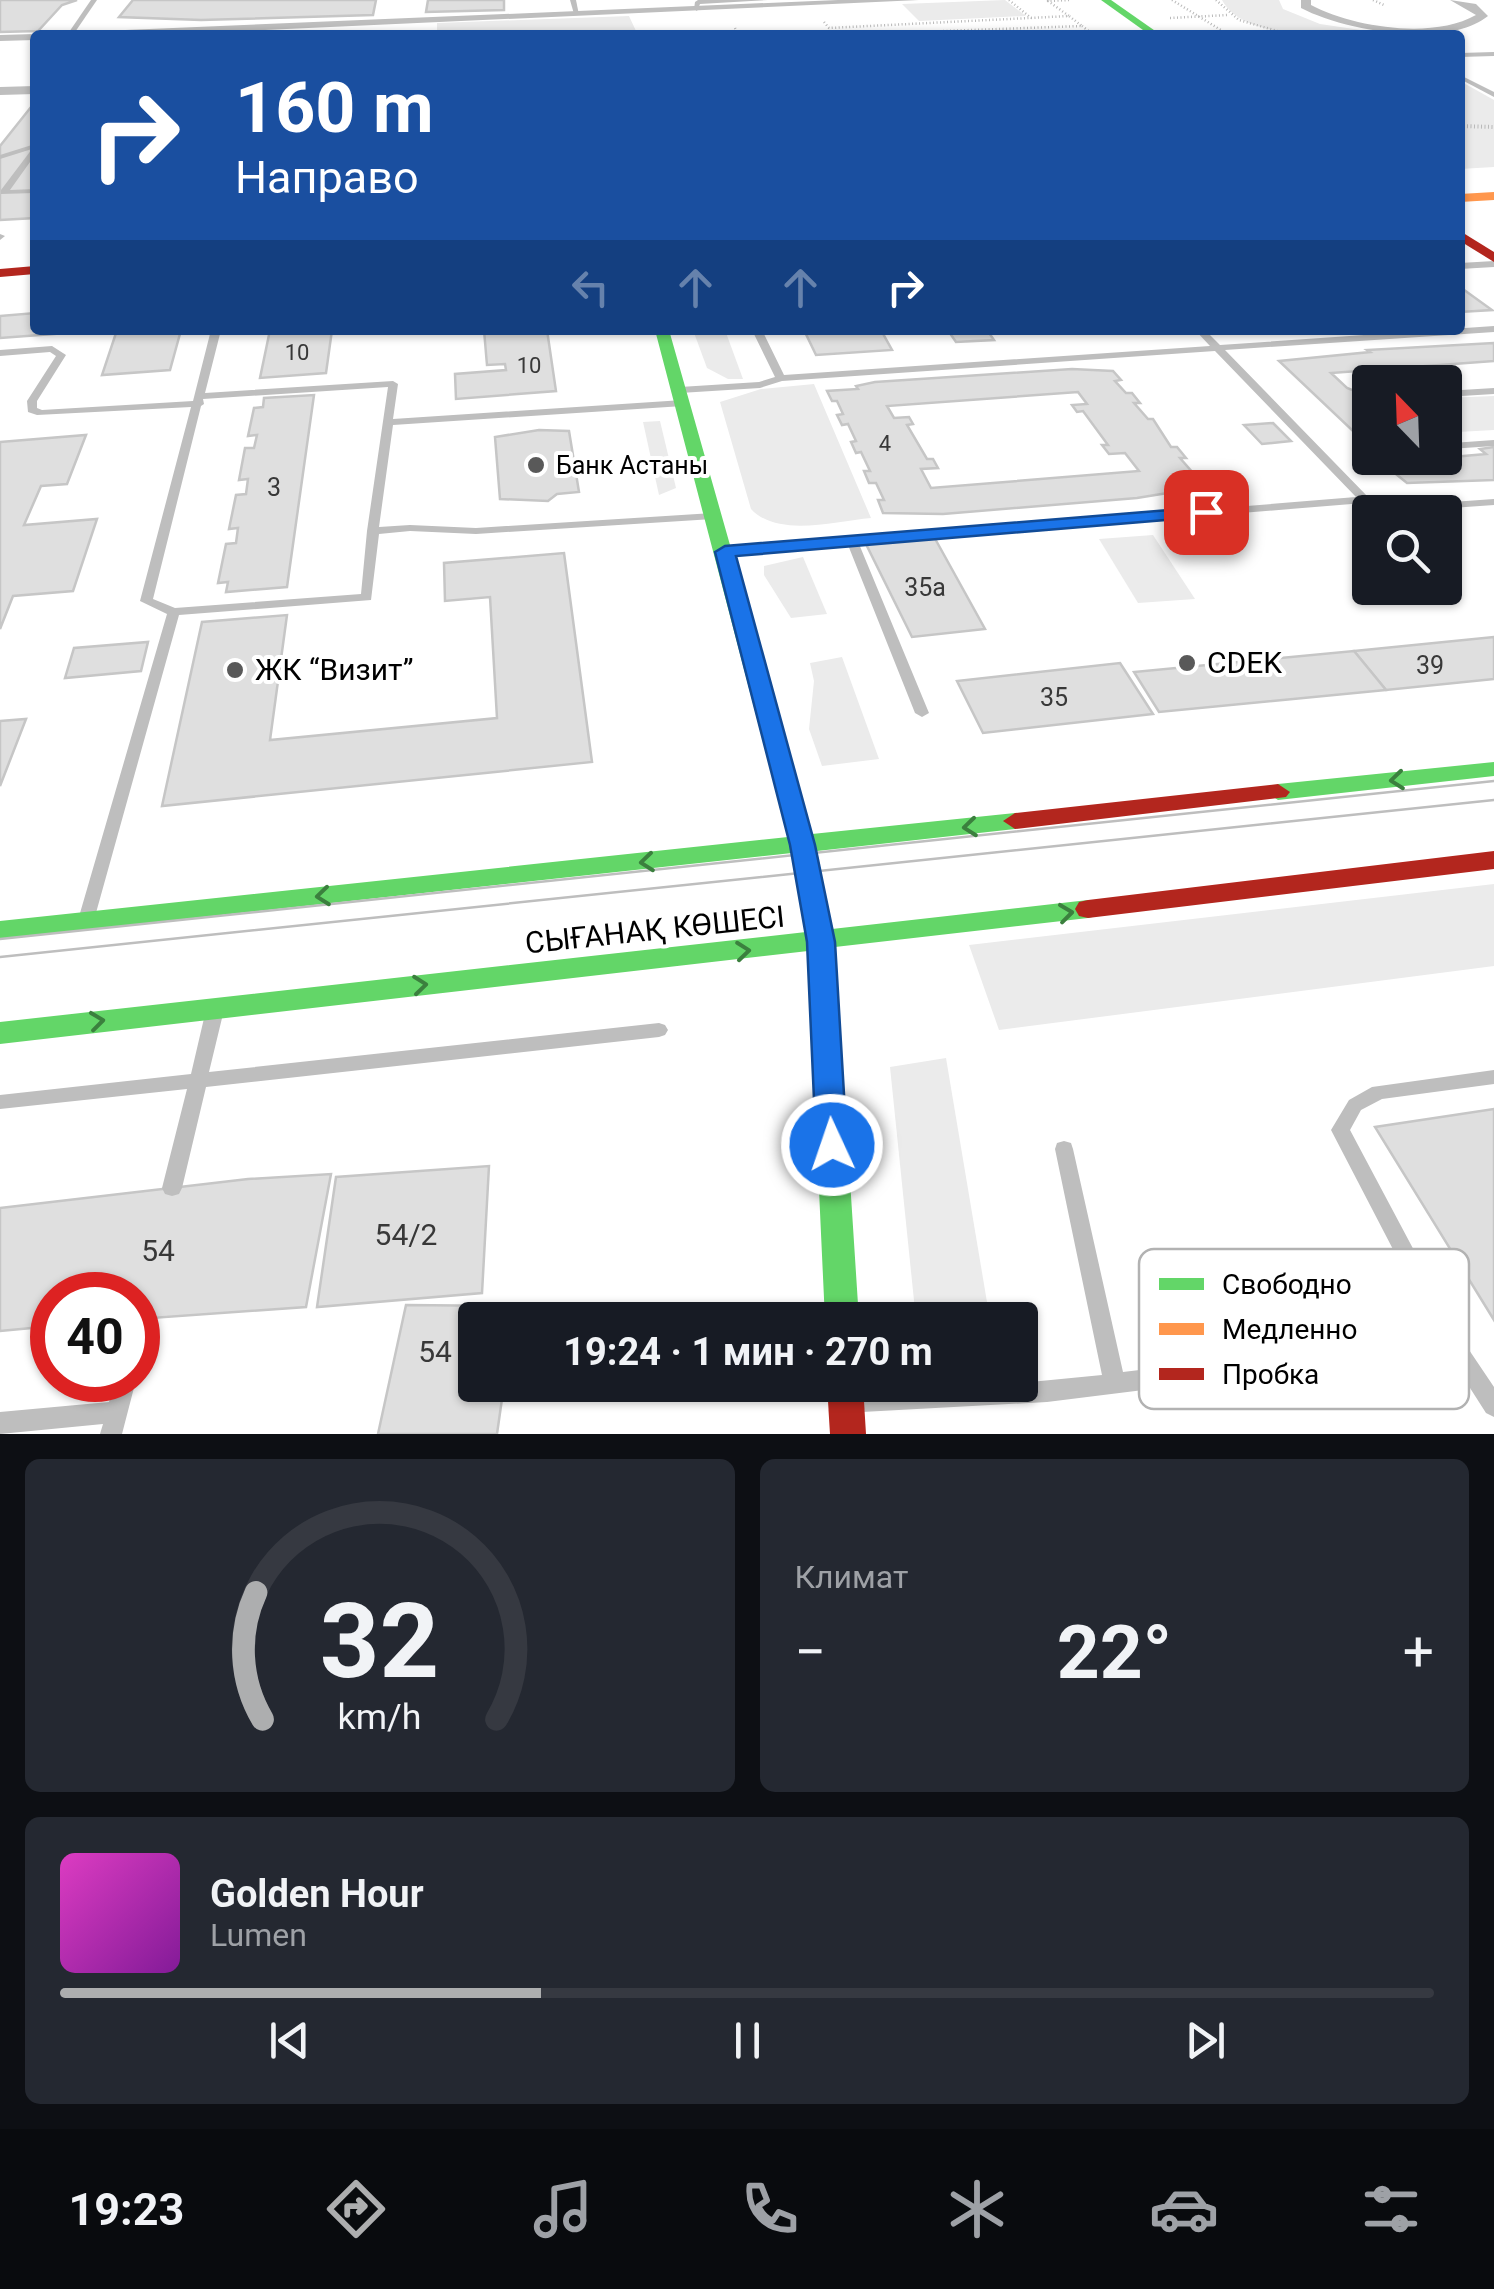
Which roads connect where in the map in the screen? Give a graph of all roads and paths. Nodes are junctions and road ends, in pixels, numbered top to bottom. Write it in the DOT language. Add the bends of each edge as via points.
graph roads {
  1 [pos="94,0"];
  2 [pos="573,0"];
  3 [pos="765,0"];
  4 [pos="914,0"];
  5 [pos="1008,0"];
  6 [pos="1048,0"];
  7 [pos="1069,0"];
  8 [pos="1105,0"];
  9 [pos="1172,0"];
  10 [pos="1216,0"];
  11 [pos="1306,0"];
  12 [pos="1373,0"];
  13 [pos="1455,0"];
  14 [pos="807,2"];
  15 [pos="1384,5"];
  16 [pos="698,9"];
  17 [pos="577,14"];
  18 [pos="1229,15"];
  19 [pos="1069,16"];
  20 [pos="1199,16"];
  21 [pos="1032,18"];
  22 [pos="810,22"];
  23 [pos="746,25"];
  24 [pos="1082,26"];
  25 [pos="1162,26"];
  26 [pos="1042,28"];
  27 [pos="77,30"];
  28 [pos="194,30"];
  29 [pos="736,30"];
  30 [pos="830,30"];
  31 [pos="861,30"];
  32 [pos="1004,30"];
  33 [pos="1045,30"];
  34 [pos="1087,30"];
  35 [pos="1221,30"];
  36 [pos="1276,30"];
  37 [pos="30,37"];
  38 [pos="0,38"];
  39 [pos="1494,54"];
  40 [pos="1465,55"];
  41 [pos="1465,80"];
  42 [pos="30,90"];
  43 [pos="0,91"];
  44 [pos="1494,95"];
  45 [pos="1465,126"];
  46 [pos="1494,127"];
  47 [pos="30,149"];
  48 [pos="30,155"];
  49 [pos="0,157"];
  50 [pos="16,176"];
  51 [pos="30,176"];
  52 [pos="1494,188"];
  53 [pos="1465,190"];
  54 [pos="30,191"];
  55 [pos="1494,196"];
  56 [pos="1465,198"];
  57 [pos="1465,240"];
  58 [pos="1494,261"];
  59 [pos="1465,265"];
  60 [pos="30,270"];
  61 [pos="0,272"];
  62 [pos="30,278"];
  63 [pos="0,280"];
  64 [pos="1494,330"];
  65 [pos="1465,332"];
  66 [pos="215,335"];
  67 [pos="664,335"];
  68 [pos="760,335"];
  69 [pos="1205,335"];
  70 [pos="1413,335"];
  71 [pos="1217,347"];
  72 [pos="0,353"];
  73 [pos="781,378"];
  74 [pos="1494,391"];
  75 [pos="1462,393"];
  76 [pos="682,396"];
  77 [pos="200,400"];
  78 [pos="389,422"];
  79 [pos="1494,442"];
  80 [pos="1462,445"];
  81 [pos="1361,495"];
  82 [pos="1352,501"];
  83 [pos="1494,502"];
  84 [pos="1462,504"];
  85 [pos="714,516"];
  86 [pos="373,532"];
  87 [pos="852,541"];
  88 [pos="725,552"];
  89 [pos="174,612"];
  90 [pos="922,713"];
  91 [pos="1494,770"];
  92 [pos="803,845"];
  93 [pos="1494,860"];
  94 [pos="86,921"];
  95 [pos="0,930"];
  96 [pos="821,942"];
  97 [pos="216,1006"];
  98 [pos="659,1030"];
  99 [pos="0,1033"];
  100 [pos="1494,1077"];
  101 [pos="199,1078"];
  102 [pos="0,1102"];
  103 [pos="1064,1149"];
  104 [pos="172,1188"];
  105 [pos="1403,1249"];
  106 [pos="841,1302"];
  107 [pos="1469,1368"];
  108 [pos="1139,1381"];
  109 [pos="1115,1384"];
  110 [pos="1038,1392"];
  111 [pos="846,1402"];
  112 [pos="1494,1406"];
  113 [pos="0,1423"];
  114 [pos="114,1423"];
  115 [pos="848,1434"];
  1 -- 27 [label="lane"];
  2 -- 17 [label="lane"];
  3 -- 16 [label="lane" via="698,2"];
  4 -- 14 [label="street"];
  5 -- 21 [label="path"];
  6 -- 7 [label="path"];
  6 -- 19 [label="path"];
  8 -- 25 [label="main road"];
  9 -- 20 [label="path"];
  10 -- 18 [label="path"];
  11 -- 13 [label="street" via="1305,6 1324,16 1387,28 1454,28 1480,21 1472,6"];
  12 -- 15 [label="path"];
  14 -- 16 [label="street"];
  16 -- 17 [label="street"];
  17 -- 28 [label="street"];
  18 -- 20 [label="path"];
  18 -- 36 [label="path"];
  19 -- 21 [label="path"];
  19 -- 24 [label="path"];
  20 -- 25 [label="path"];
  20 -- 35 [label="path"];
  21 -- 31 [label="path"];
  22 -- 30 [label="path" via="824,22"];
  23 -- 29 [label="path" via="733,26"];
  24 -- 26 [label="path"];
  24 -- 34 [label="path"];
  26 -- 32 [label="path"];
  26 -- 33 [label="path"];
  37 -- 38 [label="street"];
  39 -- 40 [label="lane"];
  41 -- 44 [label="lane"];
  42 -- 43 [label="street"];
  45 -- 46 [label="path"];
  47 -- 49 [label="lane"];
  48 -- 50 [label="lane"];
  50 -- 51 [label="lane"];
  50 -- 54 [label="lane" via="4,192"];
  52 -- 53 [label="main road"];
  55 -- 56 [label="main road"];
  57 -- 58 [label="main road"];
  58 -- 59 [label="lane"];
  60 -- 61 [label="main road"];
  62 -- 63 [label="main road"];
  64 -- 65 [label="lane"];
  66 -- 77 [label="lane"];
  67 -- 76 [label="main road"];
  68 -- 73 [label="lane"];
  69 -- 71 [label="lane"];
  70 -- 71 [label="lane"];
  71 -- 73 [label="lane"];
  71 -- 81 [label="lane"];
  72 -- 77 [label="lane" via="52,349 61,355 32,401 32,410 41,414"];
  73 -- 76 [label="lane"];
  74 -- 75 [label="lane"];
  76 -- 78 [label="lane"];
  76 -- 85 [label="main road"];
  77 -- 78 [label="lane" via="393,384"];
  77 -- 89 [label="lane" via="146,601"];
  78 -- 86 [label="lane"];
  79 -- 80 [label="lane"];
  82 -- 87 [label="lane"];
  83 -- 84 [label="lane"];
  85 -- 86 [label="lane"];
  85 -- 88 [label="main road"];
  86 -- 89 [label="lane" via="367,597"];
  87 -- 88 [label="lane"];
  87 -- 90 [label="lane"];
  88 -- 92 [label="main road"];
  89 -- 94 [label="lane"];
  91 -- 92 [label="main road, one-way"];
  92 -- 94 [label="main road, one-way"];
  92 -- 96 [label="main road"];
  96 -- 93 [label="main road, СЫҒАНАҚ КӨШЕСІ, one-way"];
  94 -- 95 [label="main road"];
  97 -- 96 [label="main road, СЫҒАНАҚ КӨШЕСІ, one-way"];
  96 -- 106 [label="main road"];
  99 -- 97 [label="main road, СЫҒАНАҚ КӨШЕСІ, one-way"];
  97 -- 101 [label="lane"];
  98 -- 101 [label="lane"];
  100 -- 105 [label="lane" via="1378,1092 1355,1105 1340,1130"];
  101 -- 102 [label="lane"];
  101 -- 104 [label="lane"];
  103 -- 109 [label="lane"];
  107 -- 112 [label="lane"];
  108 -- 109 [label="lane"];
  109 -- 110 [label="lane"];
  111 -- 115 [label="main road"];
  113 -- 114 [label="lane"];
}
